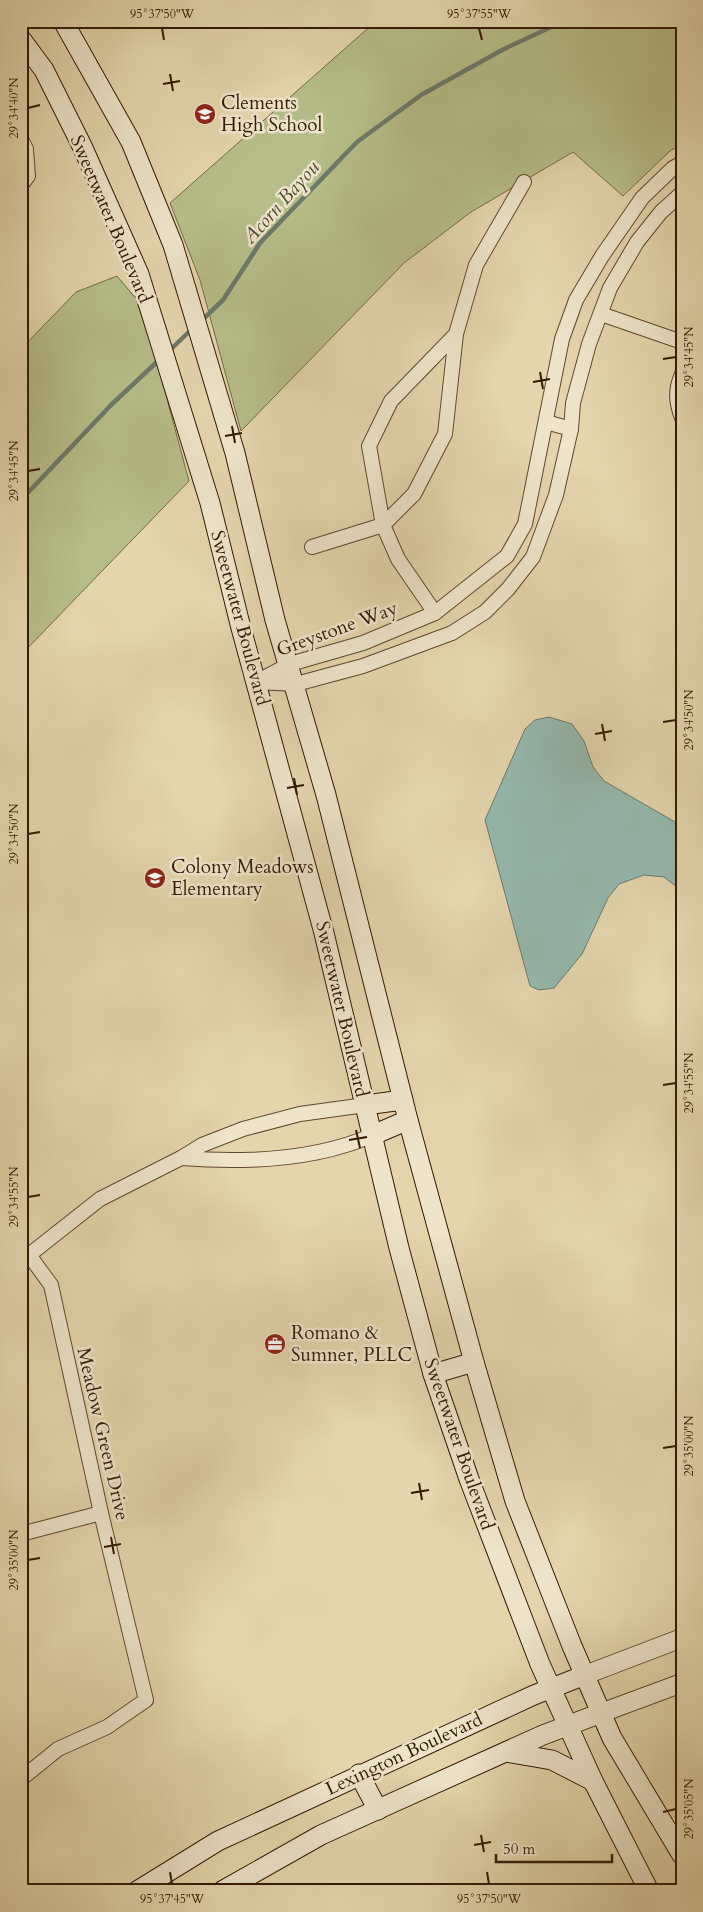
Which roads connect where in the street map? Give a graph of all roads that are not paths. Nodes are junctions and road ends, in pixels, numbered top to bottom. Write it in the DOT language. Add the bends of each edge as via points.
graph roads {
  1 [pos="63,21"];
  2 [pos="21,39"];
  3 [pos="21,139"];
  4 [pos="682,163"];
  5 [pos="524,182"];
  6 [pos="21,185"];
  7 [pos="682,193"];
  8 [pos="642,198"];
  9 [pos="661,212"];
  10 [pos="601,314"];
  11 [pos="456,334"];
  12 [pos="682,342"];
  13 [pos="682,374"];
  14 [pos="682,418"];
  15 [pos="546,422"];
  16 [pos="571,429"];
  17 [pos="383,525"];
  18 [pos="312,547"];
  19 [pos="435,613"];
  20 [pos="290,664"];
  21 [pos="256,682"];
  22 [pos="296,684"];
  23 [pos="403,1100"];
  24 [pos="365,1105"];
  25 [pos="408,1120"];
  26 [pos="373,1135"];
  27 [pos="181,1158"];
  28 [pos="25,1251"];
  29 [pos="474,1362"];
  30 [pos="433,1374"];
  31 [pos="101,1512"];
  32 [pos="21,1534"];
  33 [pos="682,1638"];
  34 [pos="585,1676"];
  35 [pos="682,1683"];
  36 [pos="551,1688"];
  37 [pos="601,1713"];
  38 [pos="568,1726"];
  39 [pos="506,1752"];
  40 [pos="359,1774"];
  41 [pos="21,1779"];
  42 [pos="593,1781"];
  43 [pos="378,1810"];
  44 [pos="682,1855"];
  45 [pos="137,1891"];
  46 [pos="222,1891"];
  47 [pos="649,1891"];
  1 -- 20 [label="main road, Sweetwater Boulevard" via="131,142 173,246 235,453 275,620"];
  2 -- 21 [label="main road, Sweetwater Boulevard" via="44,70 139,274 210,503"];
  3 -- 6 [label="street" via="26,149 28,176"];
  4 -- 8 [label="street, Greystone Way"];
  5 -- 11 [label="street" via="476,265"];
  7 -- 9 [label="street, Greystone Way"];
  8 -- 9 [label="street"];
  8 -- 15 [label="street, Greystone Way" via="576,300 562,339"];
  9 -- 10 [label="street, Greystone Way" via="624,263"];
  10 -- 12 [label="street"];
  10 -- 16 [label="street, Greystone Way" via="573,403"];
  11 -- 17 [label="street" via="445,434 414,494"];
  11 -- 17 [label="street" via="392,401 369,446"];
  13 -- 14 [label="street" via="676,388 677,406"];
  15 -- 16 [label="street"];
  15 -- 19 [label="street, Greystone Way" via="525,524 507,556"];
  16 -- 22 [label="street, Greystone Way" via="556,495 533,557 508,589 484,612 452,634 363,666"];
  17 -- 18 [label="street"];
  17 -- 19 [label="street" via="398,559"];
  19 -- 20 [label="street, Greystone Way" via="362,643"];
  20 -- 21 [label="street, Greystone Way"];
  20 -- 22 [label="main road, Sweetwater Boulevard"];
  21 -- 22 [label="street, Greystone Way"];
  21 -- 24 [label="main road, Sweetwater Boulevard" via="324,933"];
  22 -- 23 [label="main road, Sweetwater Boulevard"];
  23 -- 24 [label="main road"];
  23 -- 25 [label="main road, Sweetwater Boulevard"];
  24 -- 26 [label="main road, Sweetwater Boulevard"];
  24 -- 27 [label="street" via="300,1114 243,1129 202,1145"];
  25 -- 26 [label="main road"];
  25 -- 29 [label="main road, Sweetwater Boulevard"];
  26 -- 27 [label="street" via="353,1144 284,1158 222,1162"];
  26 -- 30 [label="main road, Sweetwater Boulevard"];
  27 -- 28 [label="street" via="100,1200"];
  28 -- 31 [label="street, Meadow Green Drive" via="51,1285"];
  29 -- 30 [label="main road"];
  29 -- 34 [label="main road, Sweetwater Boulevard" via="516,1501"];
  30 -- 36 [label="main road, Sweetwater Boulevard" via="487,1527"];
  31 -- 32 [label="street"];
  31 -- 41 [label="street, Meadow Green Drive" via="146,1700 106,1727 58,1750"];
  33 -- 34 [label="street, Lexington Boulevard"];
  34 -- 36 [label="main road, Lexington Boulevard"];
  34 -- 37 [label="main road, Sweetwater Boulevard"];
  35 -- 37 [label="street, Lexington Boulevard"];
  36 -- 38 [label="main road, Sweetwater Boulevard"];
  36 -- 40 [label="main road, Lexington Boulevard"];
  37 -- 38 [label="main road, Lexington Boulevard"];
  37 -- 44 [label="main road, Sweetwater Boulevard" via="612,1738"];
  38 -- 39 [label="main road, Lexington Boulevard"];
  38 -- 42 [label="main road, Sweetwater Boulevard"];
  39 -- 42 [label="main road" via="552,1760"];
  39 -- 43 [label="main road, Lexington Boulevard"];
  40 -- 43 [label="main road"];
  40 -- 45 [label="main road, Lexington Boulevard" via="218,1841"];
  42 -- 47 [label="main road, Sweetwater Boulevard"];
  43 -- 46 [label="main road, Lexington Boulevard" via="321,1835"];
}
